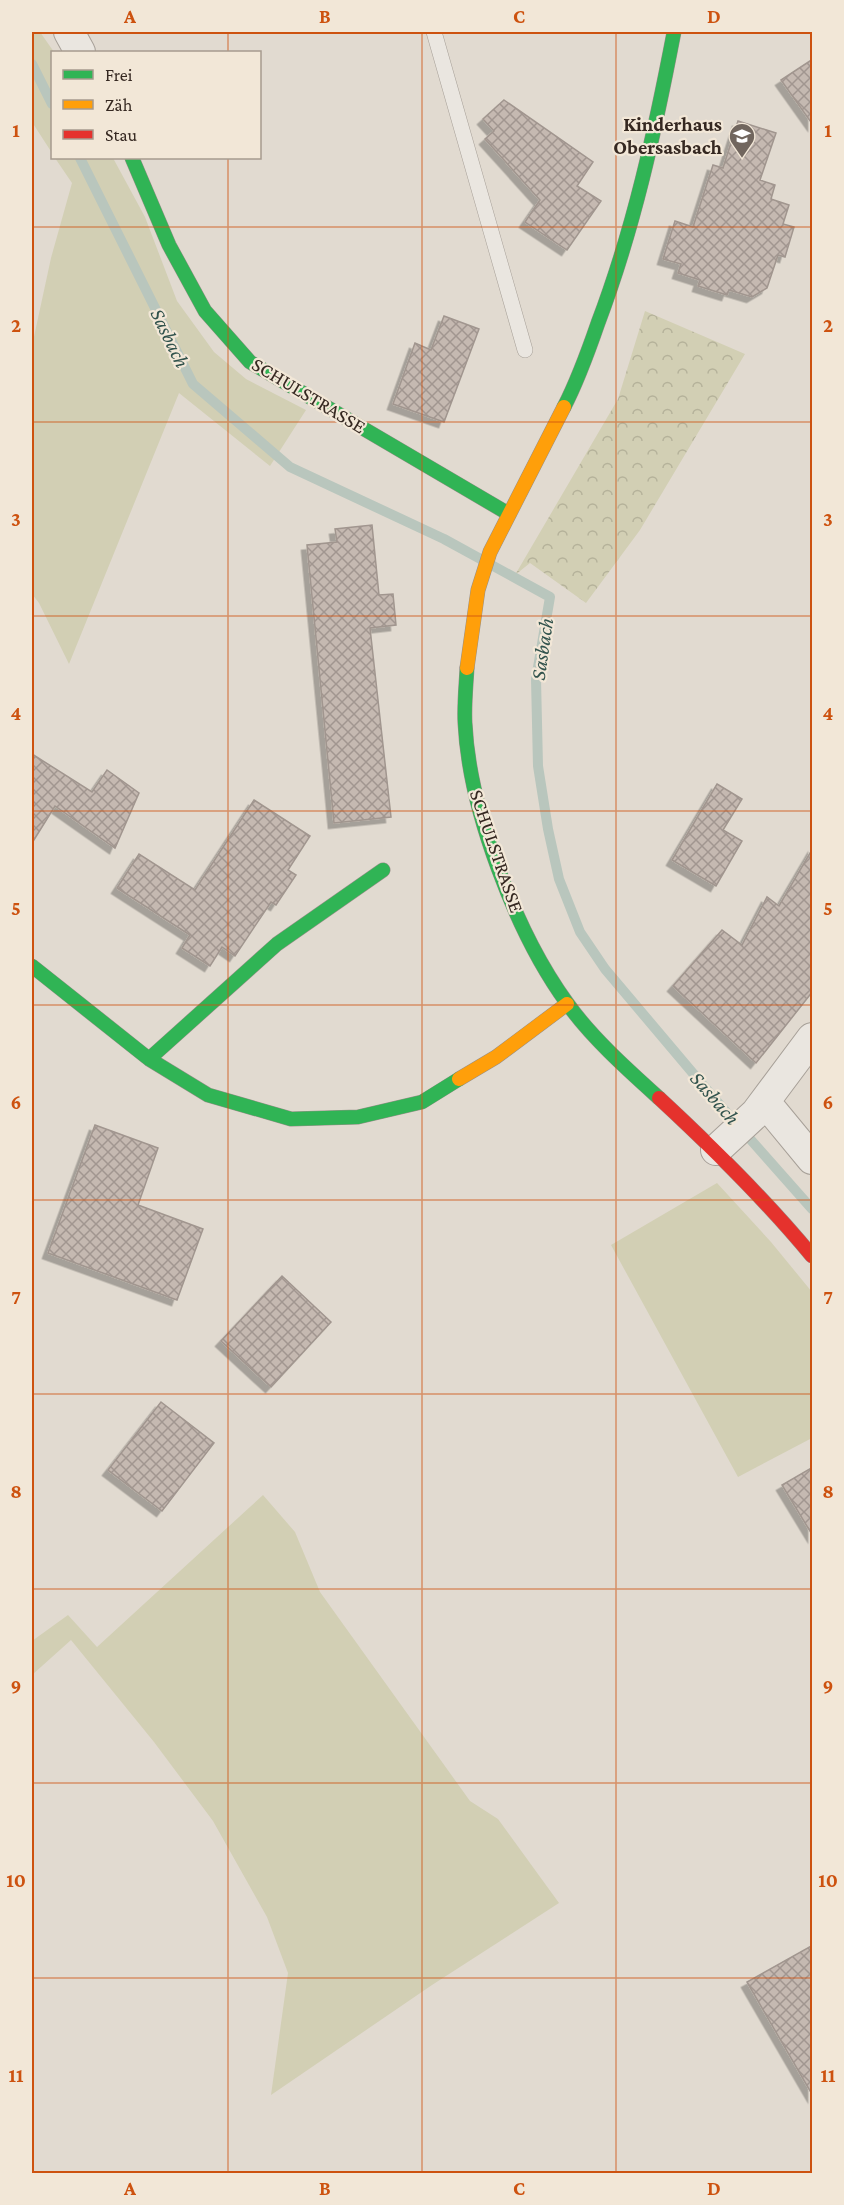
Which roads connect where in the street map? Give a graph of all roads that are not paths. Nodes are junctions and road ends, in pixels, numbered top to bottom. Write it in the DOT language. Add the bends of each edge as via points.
graph roads {
  1 [pos="69,32"];
  2 [pos="434,32"];
  3 [pos="674,32"];
  4 [pos="79,51"];
  5 [pos="132,159"];
  6 [pos="525,350"];
  7 [pos="509,514"];
  8 [pos="383,870"];
  9 [pos="32,966"];
  10 [pos="567,1004"];
  11 [pos="813,1038"];
  12 [pos="149,1059"];
  13 [pos="760,1108"];
  14 [pos="722,1144"];
  15 [pos="813,1159"];
  16 [pos="813,1256"];
  1 -- 4 [label="street"];
  2 -- 6 [label="lane"];
  3 -- 7 [label="street, SCHULSTRASSE" via="634,216 608,297 576,383"];
  5 -- 7 [label="street, SCHULSTRASSE" via="169,245 205,311 250,362"];
  7 -- 10 [label="street, SCHULSTRASSE" via="490,552 478,590 466,657 465,724 476,800 499,870 532,947"];
  8 -- 12 [label="street" via="277,944"];
  9 -- 12 [label="street"];
  10 -- 12 [label="street" via="496,1057 422,1102 358,1117 291,1119 208,1095"];
  10 -- 14 [label="street, SCHULSTRASSE" via="619,1062"];
  11 -- 13 [label="street"];
  13 -- 14 [label="street"];
  13 -- 15 [label="street"];
  14 -- 16 [label="street, SCHULSTRASSE"];
}
